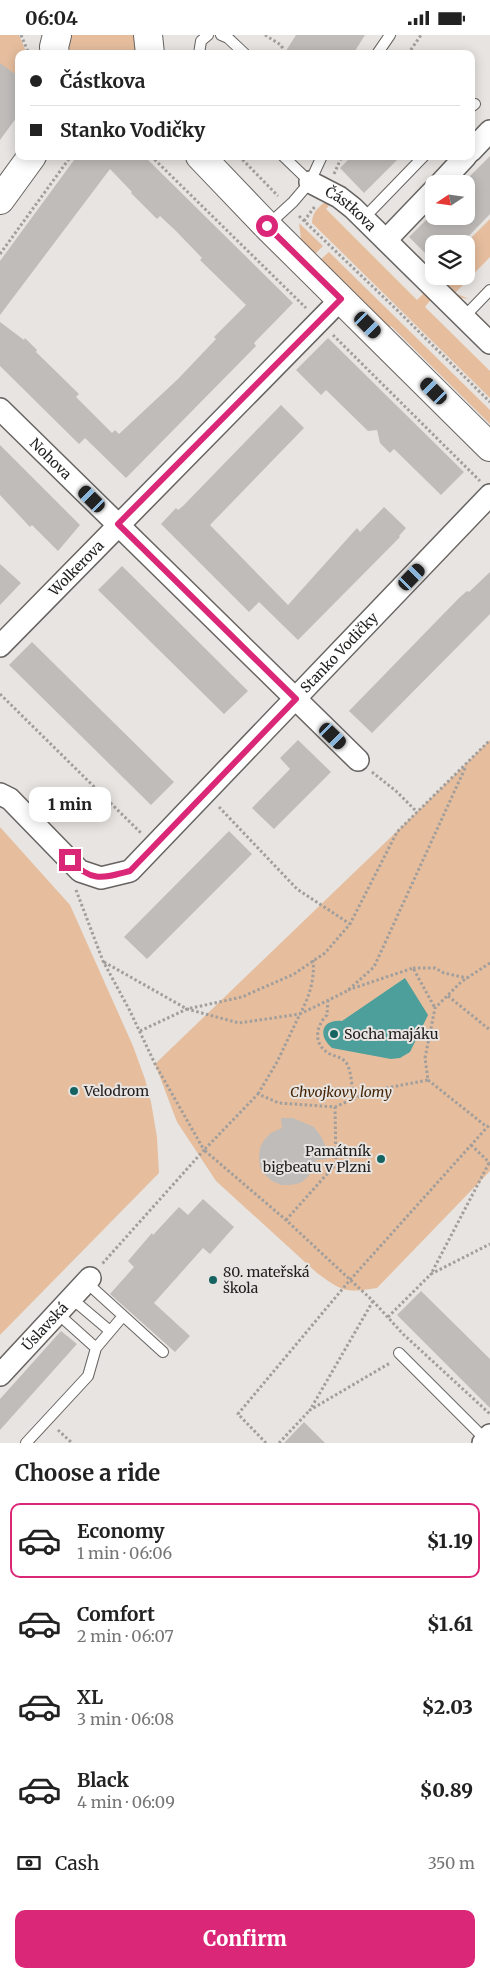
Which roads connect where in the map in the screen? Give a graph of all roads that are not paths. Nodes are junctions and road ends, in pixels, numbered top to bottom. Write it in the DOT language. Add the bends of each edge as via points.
graph roads {
  1 [pos="57,35"];
  2 [pos="148,35"];
  3 [pos="208,35"];
  4 [pos="221,35"];
  5 [pos="390,35"];
  6 [pos="55,50"];
  7 [pos="150,50"];
  8 [pos="199,50"];
  9 [pos="241,50"];
  10 [pos="380,50"];
  11 [pos="490,131"];
  12 [pos="475,147"];
  13 [pos="29,160"];
  14 [pos="204,160"];
  15 [pos="287,160"];
  16 [pos="320,160"];
  17 [pos="420,160"];
  18 [pos="462,160"];
  19 [pos="448,175"];
  20 [pos="310,183"];
  21 [pos="425,199"];
  22 [pos="0,200"];
  23 [pos="364,218"];
  24 [pos="267,226"];
  25 [pos="386,240"];
  26 [pos="490,290"];
  27 [pos="341,299"];
  28 [pos="464,317"];
  29 [pos="490,343"];
  30 [pos="0,409"];
  31 [pos="490,447"];
  32 [pos="490,495"];
  33 [pos="118,524"];
  34 [pos="0,646"];
  35 [pos="296,699"];
  36 [pos="358,760"];
  37 [pos="0,794"];
  38 [pos="76,1293"];
  39 [pos="123,1316"];
  40 [pos="110,1331"];
  41 [pos="96,1348"];
  42 [pos="163,1352"];
  43 [pos="399,1353"];
  44 [pos="0,1375"];
  45 [pos="486,1440"];
  46 [pos="26,1443"];
  1 -- 6 [label="street"];
  2 -- 7 [label="street"];
  3 -- 8 [label="lane" via="200,41"];
  4 -- 9 [label="lane"];
  5 -- 10 [label="lane"];
  11 -- 12 [label="street"];
  13 -- 22 [label="street"];
  14 -- 24 [label="street"];
  15 -- 20 [label="lane"];
  16 -- 20 [label="lane, Částkova"];
  17 -- 23 [label="lane"];
  18 -- 19 [label="street"];
  20 -- 23 [label="street, Částkova" via="339,197"];
  20 -- 24 [label="lane, Částkova"];
  21 -- 25 [label="street, Částkova"];
  23 -- 25 [label="street, Částkova"];
  24 -- 27 [label="street"];
  25 -- 28 [label="street, Částkova"];
  26 -- 28 [label="lane"];
  27 -- 31 [label="street"];
  27 -- 33 [label="street, Wolkerova"];
  28 -- 29 [label="street, Částkova"];
  30 -- 33 [label="street, Nohova"];
  32 -- 35 [label="street, Stanko Vodičky"];
  33 -- 34 [label="street, Wolkerova"];
  33 -- 35 [label="street, Nohova"];
  35 -- 36 [label="street, Nohova"];
  35 -- 37 [label="street, Stanko Vodičky" via="130,871 101,878 80,871 10,799"];
  38 -- 39 [label="lane"];
  38 -- 40 [label="lane"];
  38 -- 41 [label="lane"];
  38 -- 44 [label="street, Úslavská"];
  39 -- 40 [label="lane"];
  39 -- 42 [label="lane"];
  40 -- 41 [label="lane"];
  41 -- 46 [label="lane" via="88,1375"];
  43 -- 45 [label="lane"];
}
